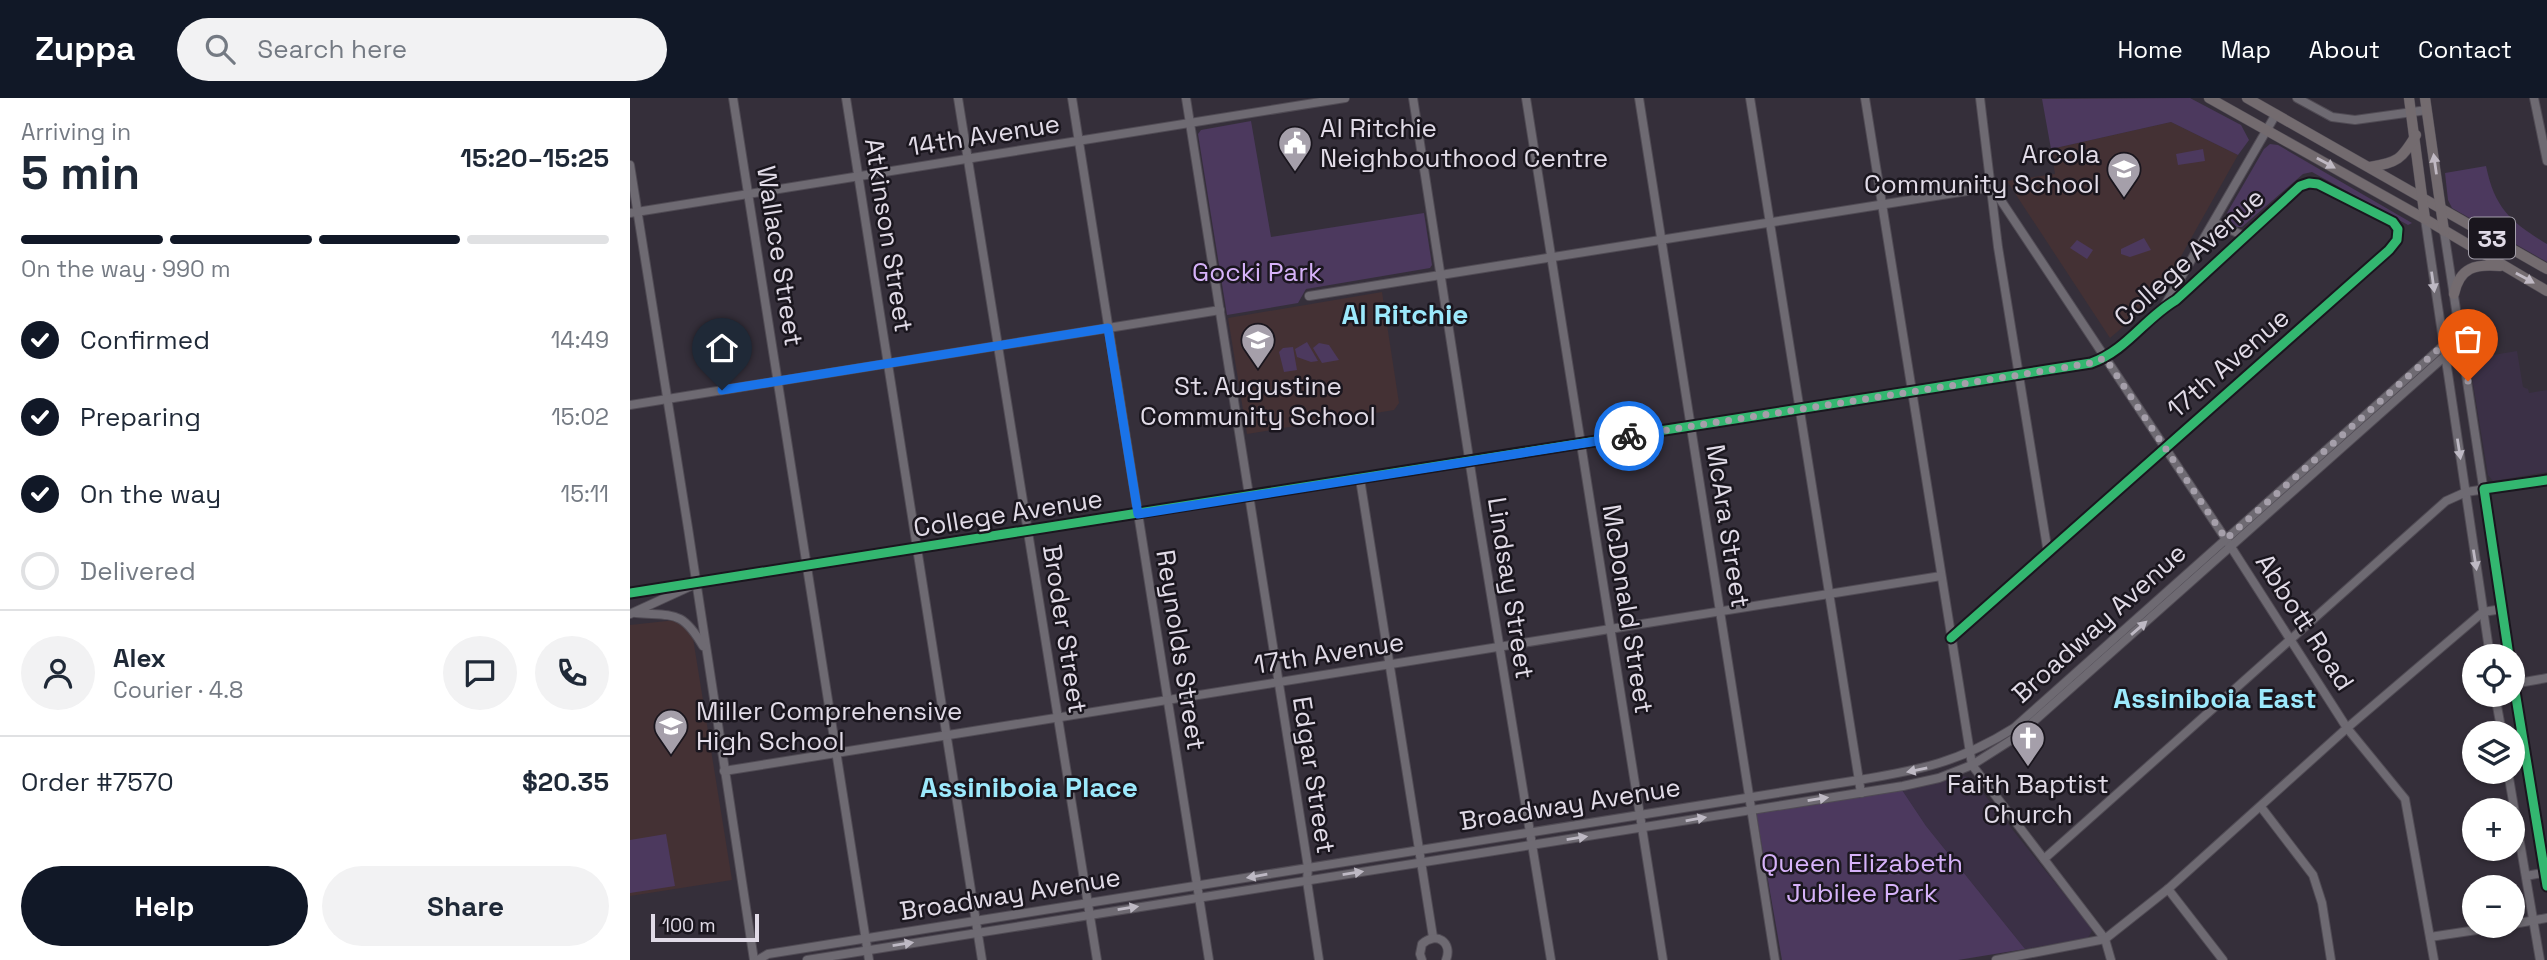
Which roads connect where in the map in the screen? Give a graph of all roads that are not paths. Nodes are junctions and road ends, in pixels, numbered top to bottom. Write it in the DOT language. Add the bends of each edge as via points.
graph roads {
  1 [pos="733,98"];
  2 [pos="846,98"];
  3 [pos="958,98"];
  4 [pos="1072,98"];
  5 [pos="1186,98"];
  6 [pos="1345,98"];
  7 [pos="1413,98"];
  8 [pos="1526,98"];
  9 [pos="1639,98"];
  10 [pos="1750,98"];
  11 [pos="1865,98"];
  12 [pos="1980,98"];
  13 [pos="2208,98"];
  14 [pos="2247,98"];
  15 [pos="2297,98"];
  16 [pos="2410,98"];
  17 [pos="2426,98"];
  18 [pos="2534,98"];
  19 [pos="1301,101"];
  20 [pos="2427,110"];
  21 [pos="2412,112"];
  22 [pos="2276,114"];
  23 [pos="1190,123"];
  24 [pos="2267,130"];
  25 [pos="2416,135"];
  26 [pos="1079,141"];
  27 [pos="967,159"];
  28 [pos="2547,161"];
  29 [pos="630,165"];
  30 [pos="2370,167"];
  31 [pos="858,176"];
  32 [pos="1992,187"];
  33 [pos="748,193"];
  34 [pos="2423,197"];
  35 [pos="1882,205"];
  36 [pos="2361,206"];
  37 [pos="2441,208"];
  38 [pos="634,212"];
  39 [pos="2425,219"];
  40 [pos="1772,222"];
  41 [pos="2214,222"];
  42 [pos="2444,231"];
  43 [pos="2246,237"];
  44 [pos="1662,240"];
  45 [pos="1551,257"];
  46 [pos="2503,266"];
  47 [pos="2547,269"];
  48 [pos="1441,275"];
  49 [pos="2547,291"];
  50 [pos="2454,294"];
  51 [pos="1309,296"];
  52 [pos="2163,307"];
  53 [pos="1220,310"];
  54 [pos="1108,328"];
  55 [pos="2461,335"];
  56 [pos="999,346"];
  57 [pos="2442,346"];
  58 [pos="2444,357"];
  59 [pos="2105,358"];
  60 [pos="889,363"];
  61 [pos="2019,375"];
  62 [pos="779,381"];
  63 [pos="1912,392"];
  64 [pos="667,399"];
  65 [pos="630,405"];
  66 [pos="1800,409"];
  67 [pos="1692,426"];
  68 [pos="1581,444"];
  69 [pos="2165,447"];
  70 [pos="1469,461"];
  71 [pos="1360,479"];
  72 [pos="2547,480"];
  73 [pos="2484,489"];
  74 [pos="2466,492"];
  75 [pos="1248,496"];
  76 [pos="1138,514"];
  77 [pos="1028,531"];
  78 [pos="2228,543"];
  79 [pos="917,549"];
  80 [pos="2048,554"];
  81 [pos="807,566"];
  82 [pos="1941,576"];
  83 [pos="697,583"];
  84 [pos="630,593"];
  85 [pos="1831,593"];
  86 [pos="2502,609"];
  87 [pos="1721,611"];
  88 [pos="2483,612"];
  89 [pos="633,614"];
  90 [pos="1610,629"];
  91 [pos="1951,638"];
  92 [pos="2290,639"];
  93 [pos="2488,644"];
  94 [pos="2507,644"];
  95 [pos="1499,647"];
  96 [pos="705,651"];
  97 [pos="1389,664"];
  98 [pos="2547,678"];
  99 [pos="2525,681"];
  100 [pos="1278,682"];
  101 [pos="1168,700"];
  102 [pos="2517,707"];
  103 [pos="1059,718"];
  104 [pos="2347,729"];
  105 [pos="947,736"];
  106 [pos="836,753"];
  107 [pos="1969,754"];
  108 [pos="1972,765"];
  109 [pos="724,771"];
  110 [pos="1859,780"];
  111 [pos="2510,784"];
  112 [pos="1861,793"];
  113 [pos="1749,797"];
  114 [pos="2262,807"];
  115 [pos="1751,810"];
  116 [pos="1639,814"];
  117 [pos="1642,828"];
  118 [pos="1530,832"];
  119 [pos="1532,845"];
  120 [pos="1419,850"];
  121 [pos="2044,859"];
  122 [pos="1421,863"];
  123 [pos="1308,867"];
  124 [pos="2546,872"];
  125 [pos="2526,876"];
  126 [pos="1307,881"];
  127 [pos="1197,886"];
  128 [pos="2547,886"];
  129 [pos="2168,889"];
  130 [pos="1199,896"];
  131 [pos="1088,903"];
  132 [pos="1090,914"];
  133 [pos="2547,918"];
  134 [pos="2533,920"];
  135 [pos="976,921"];
  136 [pos="2525,922"];
  137 [pos="978,932"];
  138 [pos="2462,932"];
  139 [pos="1433,937"];
  140 [pos="2430,937"];
  141 [pos="866,938"];
  142 [pos="2105,939"];
  143 [pos="868,950"];
  144 [pos="756,960"];
  145 [pos="807,960"];
  146 [pos="869,960"];
  147 [pos="982,960"];
  148 [pos="1097,960"];
  149 [pos="1209,960"];
  150 [pos="1319,960"];
  151 [pos="1422,960"];
  152 [pos="1446,960"];
  153 [pos="1551,960"];
  154 [pos="1663,960"];
  155 [pos="1775,960"];
  156 [pos="1996,960"];
  157 [pos="2002,960"];
  158 [pos="2111,960"];
  159 [pos="2224,960"];
  160 [pos="2331,960"];
  161 [pos="2434,960"];
  162 [pos="2540,960"];
  1 -- 33 [label="street, Wallace Street"];
  2 -- 31 [label="street, Atkinson Street"];
  3 -- 27 [label="street, Broder Street"];
  4 -- 26 [label="street, Reynolds Street"];
  5 -- 23 [label="street, Edgar Street"];
  6 -- 19 [label="street, 14th Avenue"];
  7 -- 48 [label="street, Lindsay Street"];
  8 -- 45 [label="street, McDonald Street"];
  9 -- 44 [label="street, McAra Street"];
  10 -- 40 [label="street"];
  11 -- 35 [label="street"];
  12 -- 32 [label="street"];
  13 -- 24 [label="main road, 33"];
  14 -- 22 [label="main road, 33"];
  15 -- 21 [label="street" via="2332,117 2355,120"];
  16 -- 21 [label="main road"];
  17 -- 20 [label="main road"];
  18 -- 28 [label="street"];
  19 -- 23 [label="street, 14th Avenue"];
  20 -- 21 [label="street"];
  37 -- 20 [label="main road, one-way"];
  21 -- 25 [label="main road"];
  22 -- 24 [label="street, College Avenue"];
  22 -- 30 [label="main road, 33"];
  23 -- 26 [label="street, 14th Avenue"];
  23 -- 53 [label="street, Edgar Street"];
  24 -- 39 [label="main road, 33, one-way"];
  24 -- 41 [label="street, College Avenue"];
  25 -- 30 [label="main road" via="2393,163"];
  25 -- 34 [label="main road"];
  26 -- 27 [label="street, 14th Avenue"];
  26 -- 54 [label="street, Reynolds Street"];
  27 -- 31 [label="street, 14th Avenue"];
  27 -- 56 [label="street, Broder Street"];
  29 -- 38 [label="street"];
  30 -- 34 [label="main road, 33"];
  31 -- 33 [label="street, 14th Avenue"];
  31 -- 60 [label="street, Atkinson Street"];
  32 -- 35 [label="street"];
  32 -- 59 [label="street, Abbott Road"];
  32 -- 61 [label="street"];
  33 -- 38 [label="street, 14th Avenue"];
  33 -- 62 [label="street, Wallace Street"];
  34 -- 37 [label="main road, 33"];
  34 -- 39 [label="main road"];
  35 -- 40 [label="street"];
  35 -- 63 [label="street"];
  36 -- 43 [label="street, College Avenue" via="2309,183 2292,192"];
  36 -- 69 [label="street, 17th Avenue" via="2398,229 2389,250"];
  37 -- 42 [label="main road"];
  37 -- 47 [label="main road, 33"];
  38 -- 64 [label="street"];
  39 -- 42 [label="main road, 33"];
  39 -- 57 [label="street, one-way"];
  40 -- 44 [label="street"];
  40 -- 66 [label="street"];
  41 -- 43 [label="street, College Avenue"];
  41 -- 52 [label="street, College Avenue"];
  42 -- 46 [label="main road, 33"];
  42 -- 50 [label="street"];
  43 -- 52 [label="street, College Avenue"];
  44 -- 45 [label="street"];
  44 -- 67 [label="street, McAra Street"];
  45 -- 48 [label="street"];
  45 -- 68 [label="street, McDonald Street"];
  46 -- 49 [label="main road, 33, one-way"];
  46 -- 50 [label="main road" via="2482,265 2465,272"];
  48 -- 51 [label="street"];
  48 -- 70 [label="street, Lindsay Street"];
  50 -- 55 [label="street"];
  52 -- 59 [label="street, College Avenue"];
  53 -- 54 [label="street"];
  53 -- 75 [label="street, Edgar Street"];
  54 -- 56 [label="street"];
  54 -- 76 [label="street, Reynolds Street"];
  55 -- 57 [label="street, Broadway Avenue"];
  55 -- 58 [label="street, Broadway Avenue"];
  55 -- 73 [label="street"];
  56 -- 60 [label="street"];
  56 -- 77 [label="street, Broder Street"];
  57 -- 58 [label="street"];
  57 -- 78 [label="street, Broadway Avenue"];
  58 -- 74 [label="street, one-way"];
  58 -- 78 [label="street, Broadway Avenue"];
  59 -- 61 [label="street, College Avenue"];
  59 -- 69 [label="street, Abbott Road"];
  60 -- 62 [label="street"];
  60 -- 79 [label="street, Atkinson Street"];
  61 -- 63 [label="street, College Avenue"];
  61 -- 80 [label="street"];
  62 -- 64 [label="street"];
  62 -- 81 [label="street, Wallace Street"];
  63 -- 66 [label="street, College Avenue"];
  63 -- 82 [label="street"];
  64 -- 65 [label="street"];
  64 -- 83 [label="street"];
  66 -- 67 [label="street, College Avenue"];
  66 -- 85 [label="street"];
  67 -- 68 [label="street, College Avenue"];
  67 -- 87 [label="street, McAra Street"];
  68 -- 70 [label="street, College Avenue"];
  68 -- 90 [label="street, McDonald Street"];
  69 -- 78 [label="street, Abbott Road"];
  69 -- 80 [label="street, 17th Avenue"];
  70 -- 71 [label="street, College Avenue"];
  70 -- 95 [label="street, Lindsay Street"];
  71 -- 75 [label="street, College Avenue"];
  71 -- 97 [label="street"];
  72 -- 73 [label="street"];
  73 -- 74 [label="street"];
  73 -- 86 [label="street"];
  74 -- 88 [label="street, one-way"];
  74 -- 92 [label="street" via="2446,501"];
  75 -- 76 [label="street, College Avenue"];
  75 -- 100 [label="street, Edgar Street"];
  76 -- 77 [label="street, College Avenue"];
  76 -- 101 [label="street, Reynolds Street"];
  77 -- 79 [label="street, College Avenue"];
  77 -- 103 [label="street, Broder Street"];
  78 -- 92 [label="street, Abbott Road"];
  78 -- 107 [label="street, Broadway Avenue" via="2014,728"];
  108 -- 78 [label="street, Broadway Avenue, one-way" via="2016,737"];
  79 -- 81 [label="street, College Avenue"];
  79 -- 105 [label="street, Atkinson Street"];
  80 -- 91 [label="street, 17th Avenue"];
  81 -- 83 [label="street, College Avenue"];
  81 -- 106 [label="street, Wallace Street"];
  82 -- 85 [label="street, 17th Avenue"];
  82 -- 91 [label="street"];
  83 -- 84 [label="street, College Avenue"];
  83 -- 89 [label="street, College Avenue"];
  83 -- 96 [label="street"];
  85 -- 87 [label="street, 17th Avenue"];
  85 -- 110 [label="street"];
  86 -- 88 [label="street"];
  86 -- 94 [label="street"];
  87 -- 90 [label="street, 17th Avenue"];
  87 -- 113 [label="street, McAra Street"];
  88 -- 93 [label="street"];
  88 -- 104 [label="street"];
  89 -- 96 [label="street" via="678,616 691,626"];
  90 -- 95 [label="street, 17th Avenue"];
  90 -- 116 [label="street, McDonald Street"];
  91 -- 107 [label="street"];
  92 -- 104 [label="street, Abbott Road"];
  92 -- 121 [label="street"];
  95 -- 97 [label="street, 17th Avenue"];
  95 -- 118 [label="street, Lindsay Street"];
  96 -- 109 [label="street"];
  97 -- 100 [label="street, 17th Avenue"];
  97 -- 120 [label="street"];
  98 -- 99 [label="street"];
  100 -- 101 [label="street, 17th Avenue"];
  100 -- 123 [label="street, Edgar Street"];
  101 -- 103 [label="street, 17th Avenue"];
  101 -- 127 [label="street, Reynolds Street"];
  102 -- 124 [label="street"];
  103 -- 105 [label="street, 17th Avenue"];
  103 -- 131 [label="street, Broder Street"];
  104 -- 114 [label="street"];
  104 -- 140 [label="street, Abbott Road" via="2405,799"];
  105 -- 106 [label="street, 17th Avenue"];
  105 -- 135 [label="street, Atkinson Street"];
  106 -- 109 [label="street, 17th Avenue"];
  106 -- 141 [label="street, Wallace Street"];
  107 -- 108 [label="street"];
  107 -- 110 [label="street, Broadway Avenue, one-way" via="1912,772"];
  108 -- 112 [label="street, Broadway Avenue" via="1939,778"];
  108 -- 121 [label="street"];
  109 -- 144 [label="street"];
  110 -- 112 [label="street"];
  110 -- 113 [label="street, Broadway Avenue"];
  111 -- 125 [label="street"];
  115 -- 112 [label="street, Broadway Avenue, one-way"];
  113 -- 115 [label="street, McAra Street"];
  113 -- 116 [label="street, Broadway Avenue"];
  114 -- 129 [label="street"];
  114 -- 160 [label="street" via="2313,875"];
  117 -- 115 [label="street, Broadway Avenue, one-way"];
  115 -- 155 [label="street, McAra Street"];
  116 -- 117 [label="street, McDonald Street"];
  116 -- 118 [label="street, Broadway Avenue"];
  119 -- 117 [label="street, Broadway Avenue, one-way"];
  117 -- 154 [label="street, McDonald Street"];
  118 -- 119 [label="street, Lindsay Street"];
  118 -- 120 [label="street, Broadway Avenue"];
  119 -- 122 [label="street, Broadway Avenue"];
  119 -- 153 [label="street, Lindsay Street"];
  120 -- 122 [label="street"];
  120 -- 123 [label="street, Broadway Avenue"];
  121 -- 142 [label="street"];
  126 -- 122 [label="street, Broadway Avenue, one-way"];
  122 -- 139 [label="street"];
  123 -- 126 [label="street, Edgar Street"];
  123 -- 127 [label="street, Broadway Avenue, one-way"];
  124 -- 125 [label="street"];
  124 -- 128 [label="street"];
  125 -- 134 [label="street"];
  126 -- 130 [label="street, Broadway Avenue"];
  126 -- 150 [label="street, Edgar Street"];
  127 -- 130 [label="street, Reynolds Street"];
  127 -- 131 [label="street, Broadway Avenue"];
  129 -- 142 [label="street"];
  129 -- 159 [label="street"];
  132 -- 130 [label="street, Broadway Avenue, one-way"];
  130 -- 149 [label="street, Reynolds Street"];
  131 -- 132 [label="street, Broder Street"];
  131 -- 135 [label="street, Broadway Avenue"];
  132 -- 137 [label="street, Broadway Avenue"];
  132 -- 148 [label="street, Broder Street"];
  133 -- 134 [label="street"];
  134 -- 136 [label="street"];
  134 -- 162 [label="street"];
  135 -- 137 [label="street, Atkinson Street"];
  135 -- 141 [label="street, Broadway Avenue"];
  143 -- 137 [label="street, Broadway Avenue, one-way"];
  137 -- 147 [label="street, Atkinson Street"];
  138 -- 140 [label="street"];
  139 -- 151 [label="street" via="1422,944"];
  139 -- 152 [label="street" via="1446,943"];
  140 -- 161 [label="street, Abbott Road"];
  141 -- 143 [label="street, Wallace Street"];
  141 -- 144 [label="street, Broadway Avenue" via="768,954"];
  142 -- 157 [label="street"];
  142 -- 158 [label="street"];
  143 -- 145 [label="street, Broadway Avenue"];
  143 -- 146 [label="street, Wallace Street"];
  156 -- 157 [label="street"];
}
